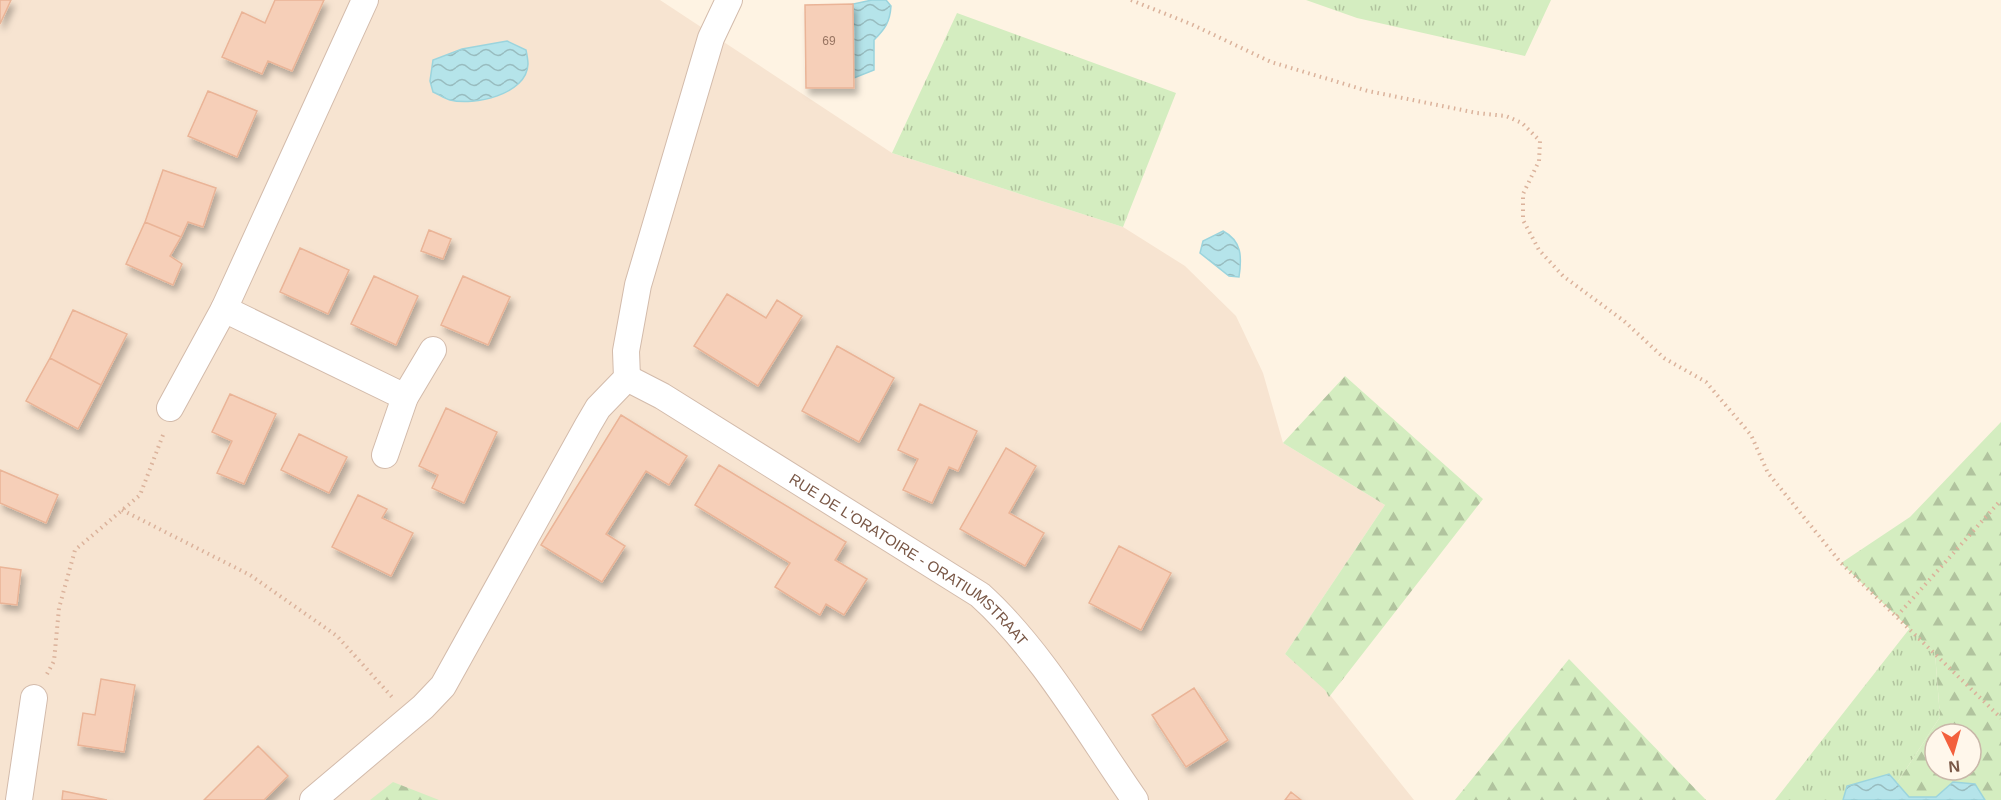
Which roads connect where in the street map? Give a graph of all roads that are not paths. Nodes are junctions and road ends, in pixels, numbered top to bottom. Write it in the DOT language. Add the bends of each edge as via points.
graph roads {
  1 [pos="365,0"];
  2 [pos="729,0"];
  3 [pos="224,309"];
  4 [pos="433,350"];
  5 [pos="627,378"];
  6 [pos="405,397"];
  7 [pos="170,408"];
  8 [pos="385,455"];
  9 [pos="34,698"];
  10 [pos="19,800"];
  11 [pos="313,800"];
  12 [pos="1135,800"];
  1 -- 3 [label="street"];
  2 -- 5 [label="street" via="711,38 638,285 626,351"];
  3 -- 6 [label="street"];
  3 -- 7 [label="street"];
  4 -- 6 [label="street"];
  5 -- 11 [label="street" via="598,408 443,686"];
  5 -- 12 [label="street, RUE DE L'ORATOIRE - ORATIUMSTRAAT" via="981,595 1006,618"];
  6 -- 8 [label="street"];
  9 -- 10 [label="street"];
}
